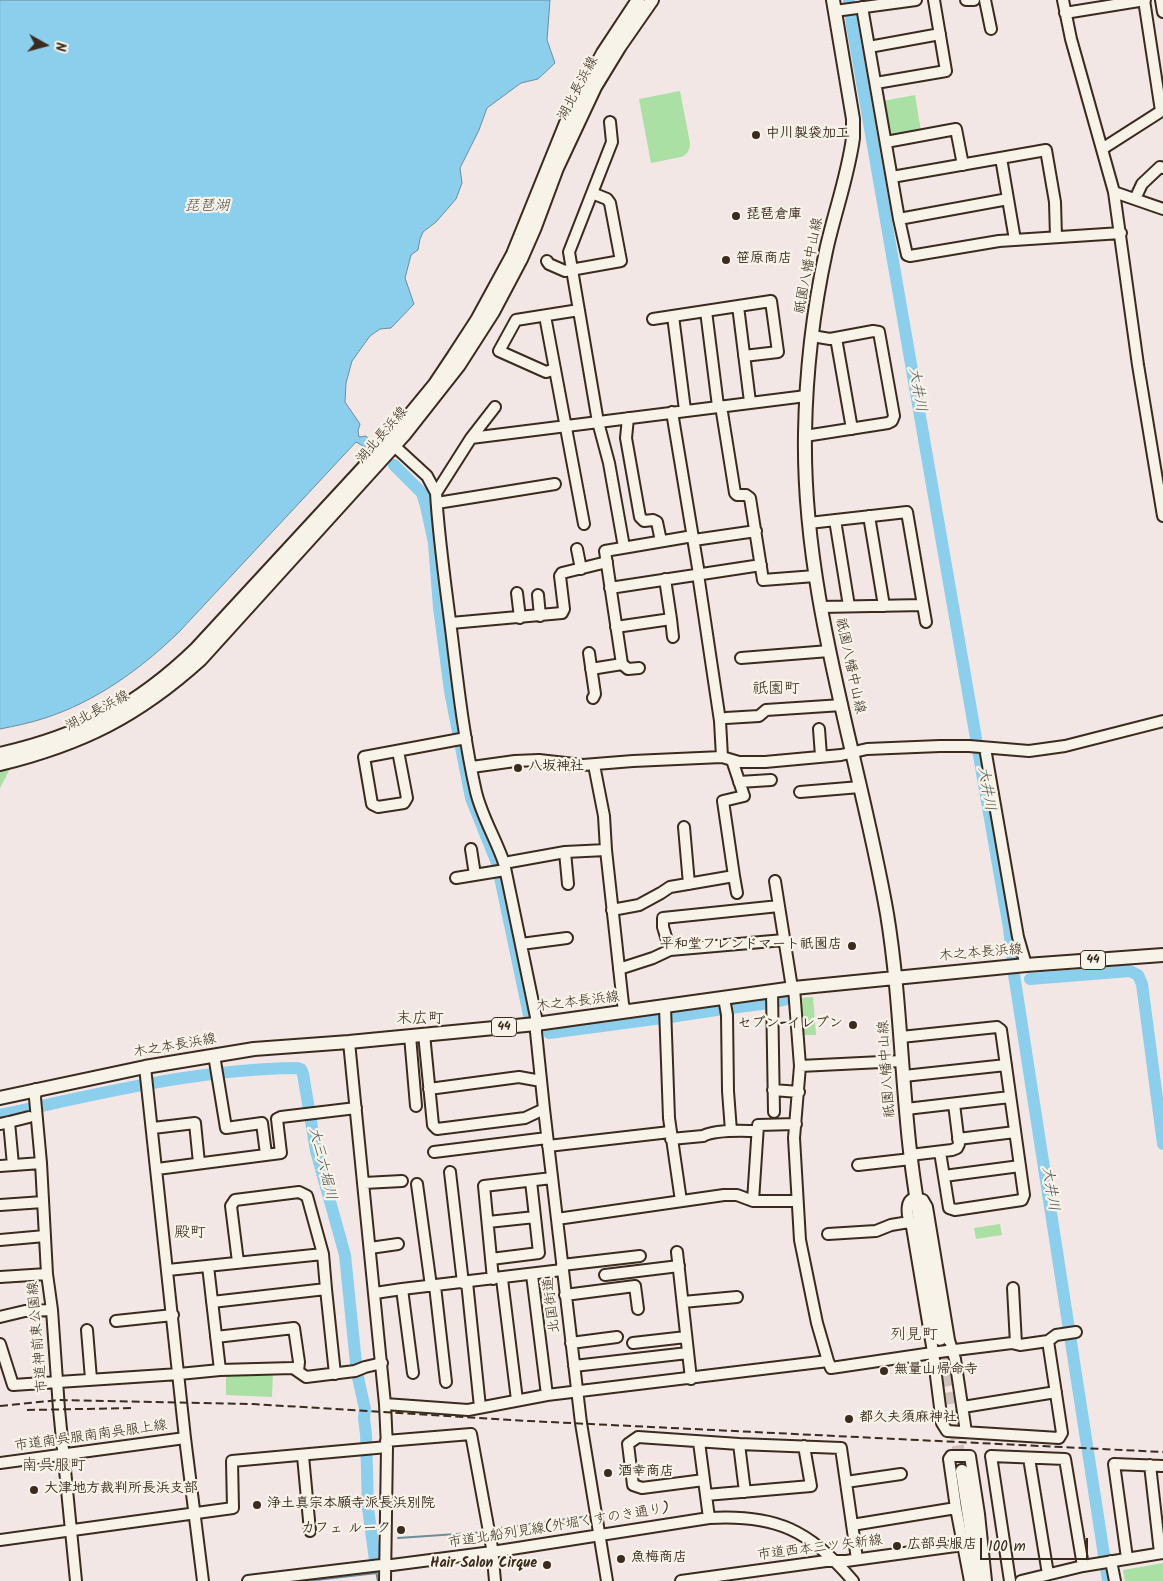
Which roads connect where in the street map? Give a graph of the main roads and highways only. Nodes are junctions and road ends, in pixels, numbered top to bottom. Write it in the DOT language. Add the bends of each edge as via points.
graph roads {
  1 [pos="638,0"];
  2 [pos="652,0"];
  3 [pos="838,7"];
  4 [pos="392,443"];
  5 [pos="0,754"];
  6 [pos="0,764"];
  7 [pos="1163,955"];
  8 [pos="895,978"];
  9 [pos="0,1098"];
  10 [pos="940,1338"];
  11 [pos="962,1471"];
  12 [pos="979,1581"];
  1 -- 4 [label="main road, 湖北長浜線" via="603,53 566,123 513,254 478,320"];
  2 -- 4 [label="main road, 湖北長浜線" via="606,67 582,111 528,243 493,312 433,400"];
  3 -- 8 [label="main road, 祇園八幡中山線" via="853,138 825,256 812,336 805,436 809,523 820,607 887,917"];
  4 -- 5 [label="main road, 湖北長浜線" via="163,680 102,720 30,748"];
  4 -- 6 [label="main road, 湖北長浜線" via="200,659 166,689 106,727 71,743"];
  7 -- 8 [label="main road, 木之本長浜線 / 44"];
  8 -- 9 [label="main road, 木之本長浜線 / 44" via="793,988 536,1024 254,1049 215,1060 36,1089"];
  8 -- 10 [label="main road, 祇園八幡中山線" via="910,1157"];
  11 -- 12 [label="main road"];
}
